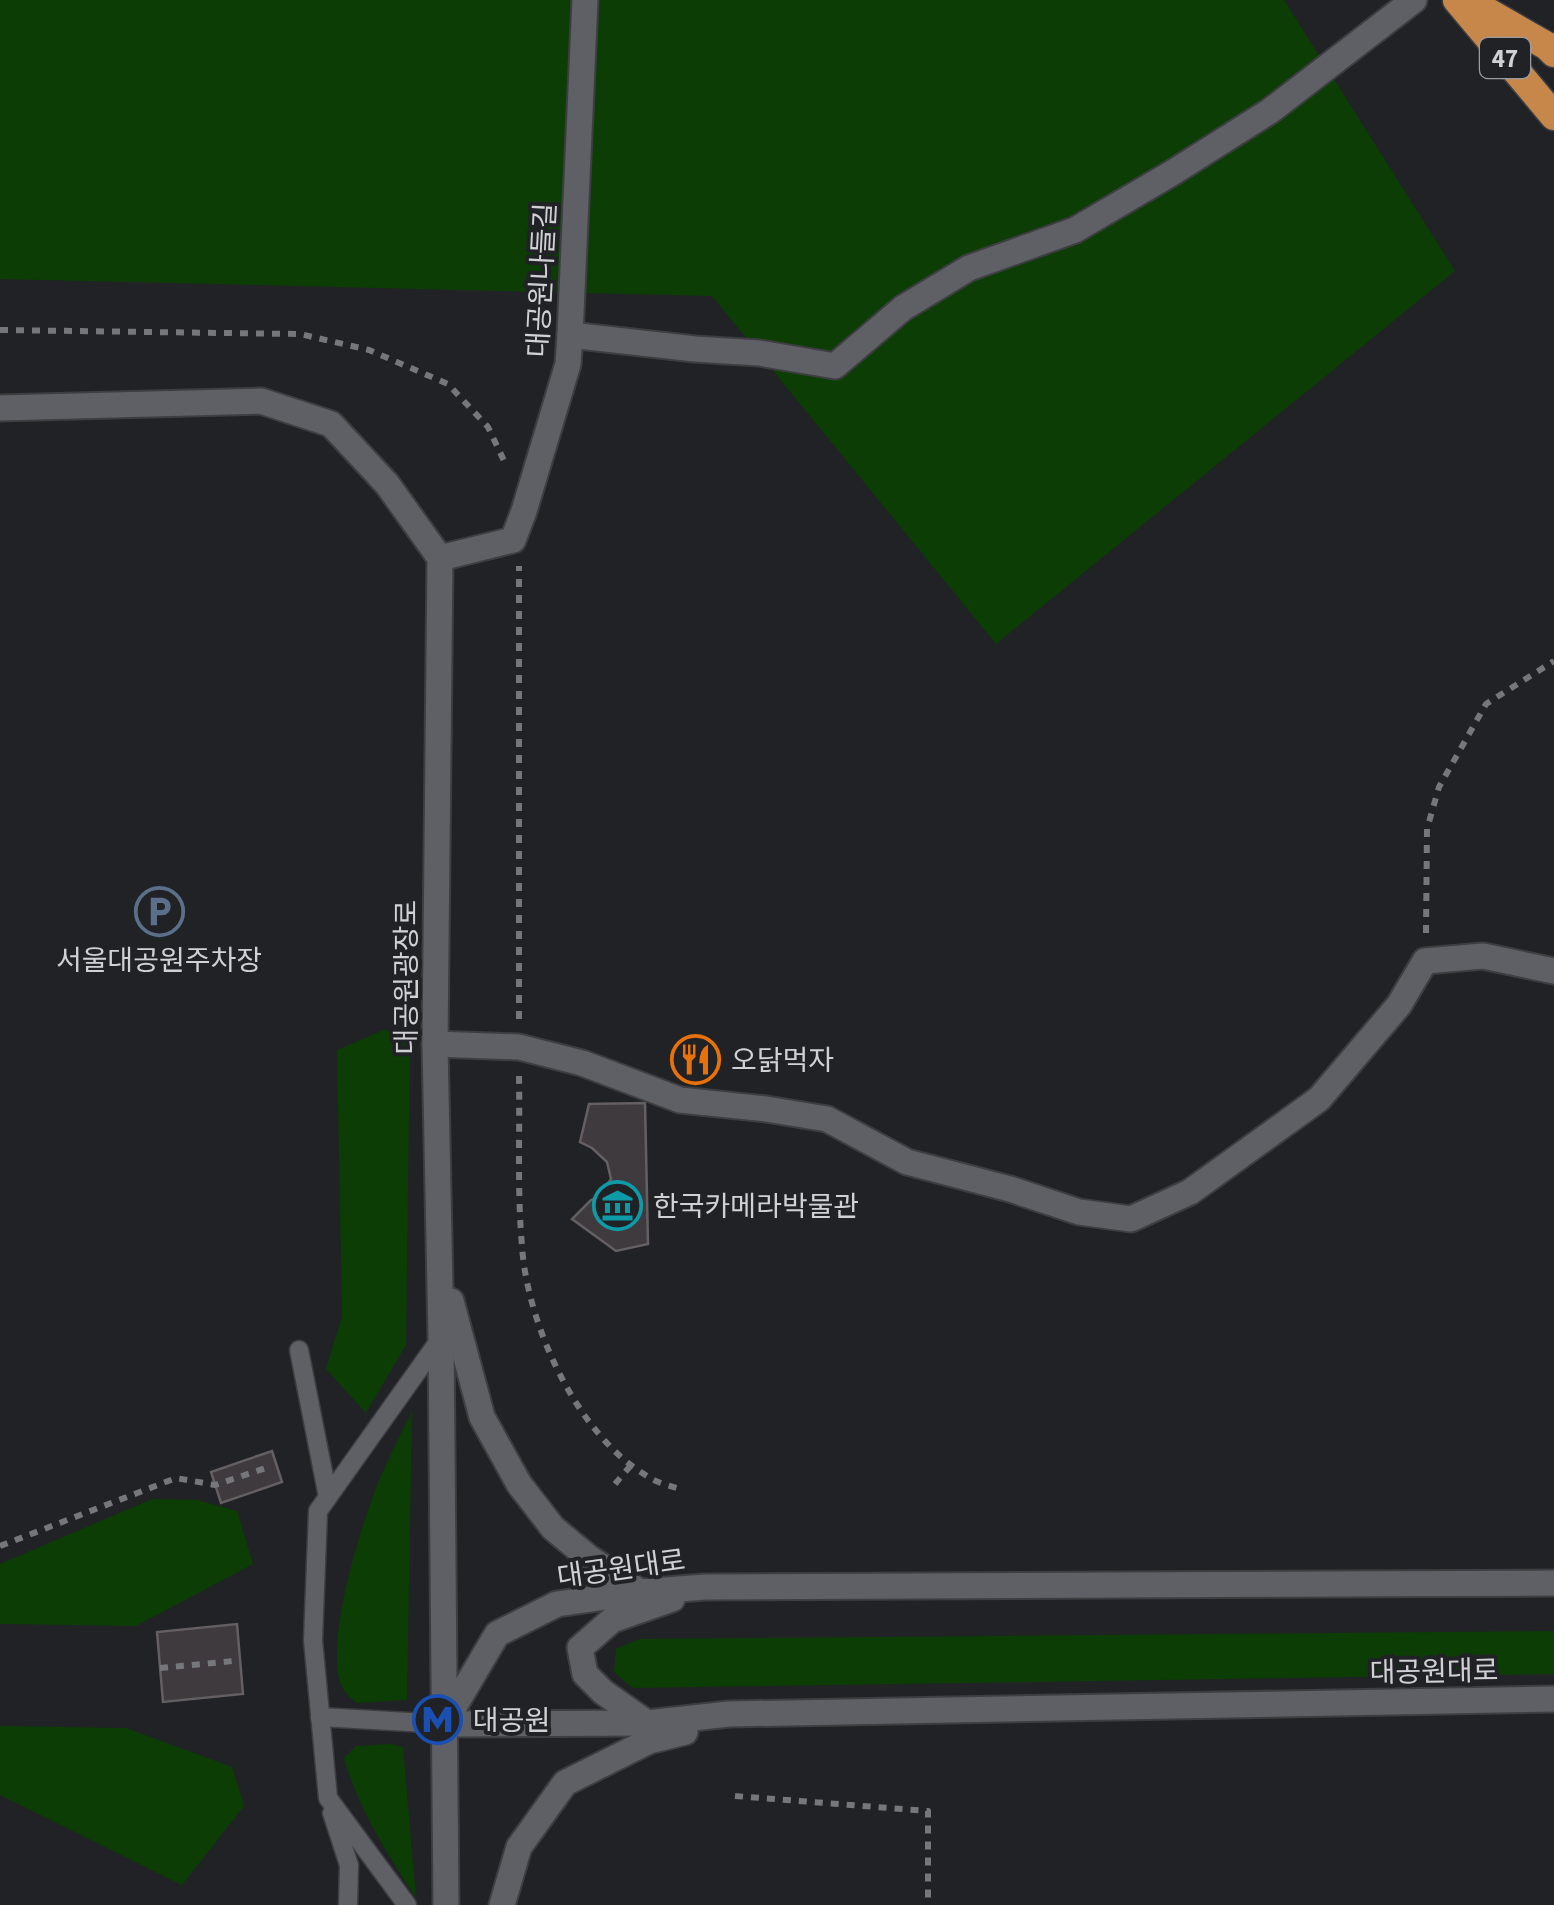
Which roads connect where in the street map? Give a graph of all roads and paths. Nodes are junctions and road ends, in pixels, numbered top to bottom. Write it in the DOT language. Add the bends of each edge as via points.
graph roads {
  1 [pos="585,0"];
  2 [pos="1414,0"];
  3 [pos="1457,0"];
  4 [pos="1467,0"];
  5 [pos="1554,53"];
  6 [pos="1554,116"];
  7 [pos="570,335"];
  8 [pos="0,408"];
  9 [pos="440,558"];
  10 [pos="1554,660"];
  11 [pos="1426,960"];
  12 [pos="1554,971"];
  13 [pos="434,1044"];
  14 [pos="439,1250"];
  15 [pos="441,1337"];
  16 [pos="299,1350"];
  17 [pos="632,1464"];
  18 [pos="266,1468"];
  19 [pos="615,1484"];
  20 [pos="328,1496"];
  21 [pos="0,1546"];
  22 [pos="1554,1583"];
  23 [pos="704,1587"];
  24 [pos="640,1592"];
  25 [pos="233,1662"];
  26 [pos="160,1668"];
  27 [pos="1554,1698"];
  28 [pos="764,1713"];
  29 [pos="320,1717"];
  30 [pos="444,1724"];
  31 [pos="647,1724"];
  32 [pos="735,1796"];
  33 [pos="328,1798"];
  34 [pos="348,1905"];
  35 [pos="407,1905"];
  36 [pos="446,1905"];
  37 [pos="502,1905"];
  38 [pos="928,1905"];
  1 -- 7 [label="street, 대공원나들길"];
  2 -- 7 [label="street" via="1270,111 1188,163 1075,230 969,268 904,308 836,366"];
  3 -- 6 [label="highway, 47"];
  4 -- 5 [label="highway"];
  7 -- 9 [label="street, 대공원나들길" via="568,364 513,540"];
  8 -- 9 [label="street" via="261,401 332,424 387,484"];
  9 -- 13 [label="street, 대공원광장로"];
  10 -- 11 [label="path" via="1486,704 1439,787 1427,828"];
  11 -- 12 [label="street" via="1484,956"];
  11 -- 13 [label="street" via="1399,1005 1319,1099 1190,1192 1132,1219 1079,1212 907,1162 827,1119 680,1100 519,1047"];
  13 -- 14 [label="street, 대공원광장로"];
  14 -- 15 [label="street, 대공원광장로"];
  14 -- 24 [label="street" via="482,1417 519,1484 553,1528"];
  15 -- 20 [label="lane"];
  15 -- 30 [label="street, 대공원광장로"];
  16 -- 20 [label="lane"];
  17 -- 19 [label="path"];
  18 -- 21 [label="path" via="216,1486 176,1478"];
  20 -- 29 [label="lane" via="318,1511 313,1640"];
  22 -- 23 [label="street, 대공원대로"];
  23 -- 24 [label="street, 대공원대로"];
  23 -- 31 [label="street" via="612,1620 580,1648 585,1674"];
  24 -- 30 [label="street, 대공원대로" via="558,1604 497,1634"];
  25 -- 26 [label="path"];
  27 -- 28 [label="street, 대공원대로"];
  28 -- 31 [label="street, 대공원대로"];
  28 -- 37 [label="street" via="649,1741 565,1783 520,1847"];
  29 -- 30 [label="lane"];
  29 -- 33 [label="lane"];
  30 -- 31 [label="street, 대공원대로"];
  30 -- 36 [label="street, 대공원광장로"];
  32 -- 38 [label="path" via="928,1811"];
  33 -- 34 [label="lane" via="349,1865"];
  33 -- 35 [label="lane"];
}
